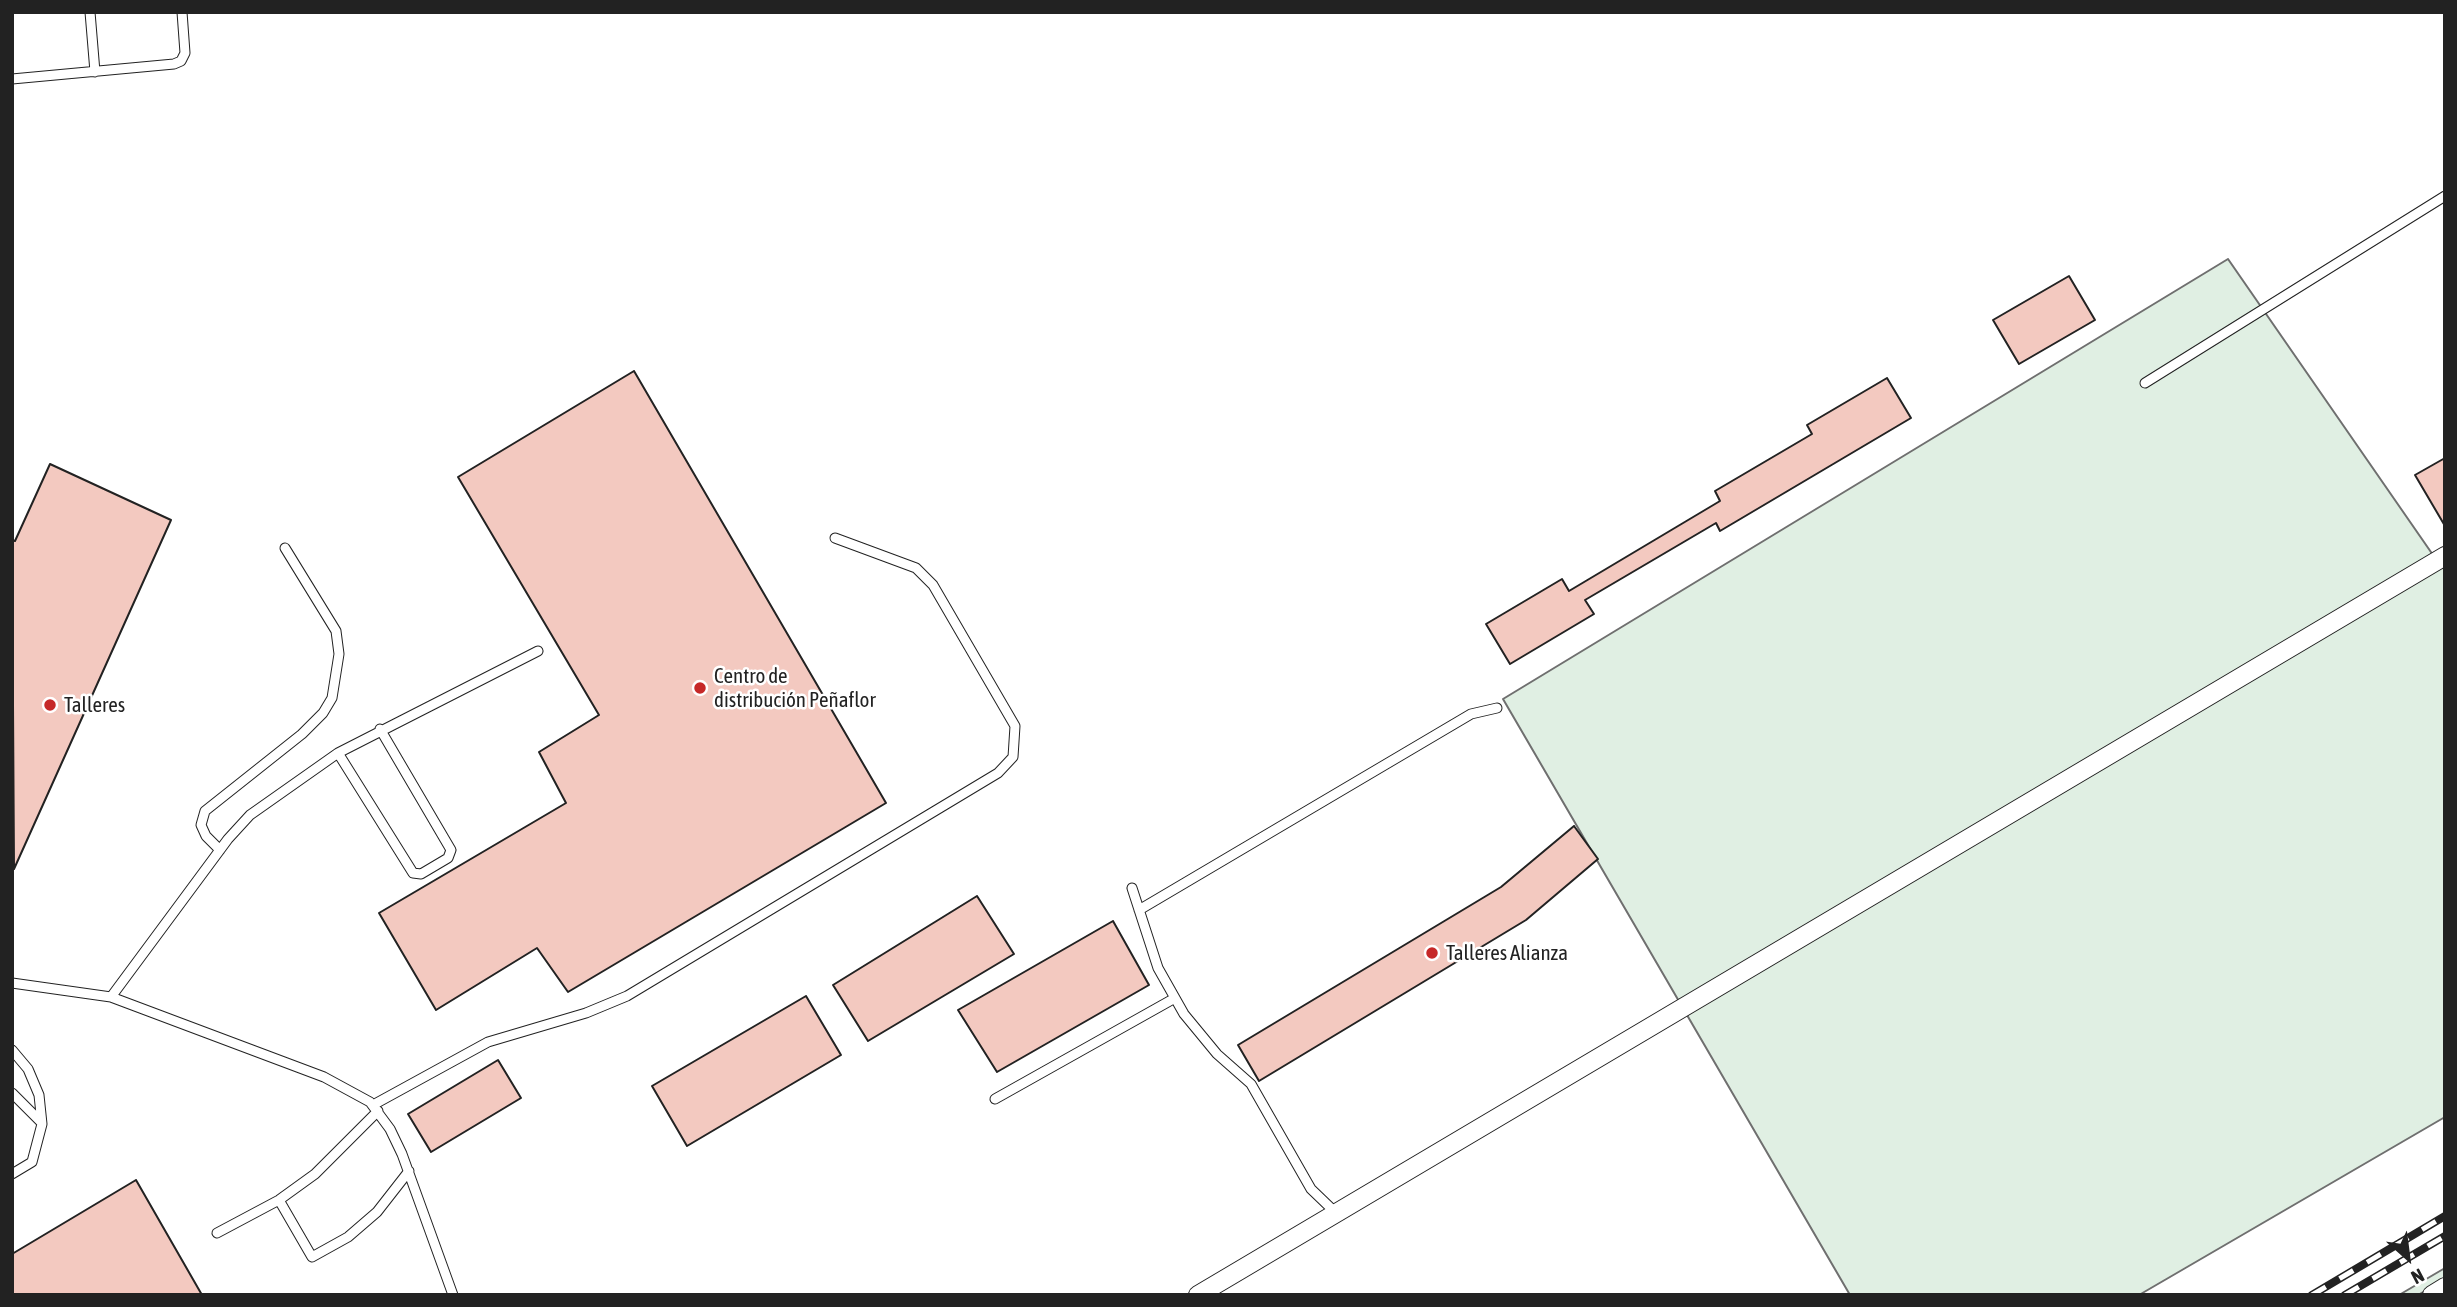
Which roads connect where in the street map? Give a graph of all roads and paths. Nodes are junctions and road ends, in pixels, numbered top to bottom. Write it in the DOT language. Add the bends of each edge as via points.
graph roads {
  1 [pos="90,12"];
  2 [pos="182,12"];
  3 [pos="95,72"];
  4 [pos="12,79"];
  5 [pos="2445,196"];
  6 [pos="2145,383"];
  7 [pos="835,538"];
  8 [pos="285,548"];
  9 [pos="2445,556"];
  10 [pos="538,651"];
  11 [pos="1497,708"];
  12 [pos="380,729"];
  13 [pos="338,753"];
  14 [pos="220,850"];
  15 [pos="1132,888"];
  16 [pos="1139,911"];
  17 [pos="12,983"];
  18 [pos="111,997"];
  19 [pos="1175,998"];
  20 [pos="12,1050"];
  21 [pos="12,1093"];
  22 [pos="995,1099"];
  23 [pos="375,1108"];
  24 [pos="42,1124"];
  25 [pos="408,1171"];
  26 [pos="12,1174"];
  27 [pos="279,1200"];
  28 [pos="1338,1213"];
  29 [pos="217,1233"];
  30 [pos="2445,1287"];
  31 [pos="453,1295"];
  32 [pos="1198,1295"];
  33 [pos="2432,1295"];
  1 -- 3 [label="lane"];
  2 -- 3 [label="lane" via="185,53 181,61"];
  3 -- 4 [label="lane"];
  5 -- 6 [label="lane"];
  7 -- 23 [label="lane" via="916,568 933,585 1010,716 1016,740 1013,757 998,773 627,996 488,1042"];
  8 -- 14 [label="lane" via="336,631 332,698 302,734 205,811 201,825 205,836"];
  9 -- 28 [label="street"];
  10 -- 12 [label="lane"];
  11 -- 16 [label="lane" via="1471,714"];
  12 -- 13 [label="lane"];
  12 -- 13 [label="lane" via="451,850 449,858 421,874 413,873"];
  13 -- 14 [label="lane" via="250,815"];
  14 -- 18 [label="lane"];
  15 -- 16 [label="lane"];
  16 -- 19 [label="lane" via="1158,968"];
  17 -- 18 [label="lane"];
  18 -- 23 [label="lane" via="324,1077"];
  19 -- 22 [label="lane"];
  19 -- 28 [label="lane" via="1217,1054 1251,1084 1311,1189"];
  20 -- 24 [label="lane" via="28,1069 39,1095"];
  21 -- 24 [label="lane"];
  23 -- 25 [label="lane"];
  23 -- 27 [label="lane" via="316,1174"];
  24 -- 26 [label="lane" via="32,1162"];
  25 -- 27 [label="lane" via="377,1212 348,1237 312,1257"];
  25 -- 31 [label="lane"];
  27 -- 29 [label="lane"];
  28 -- 32 [label="street"];
  30 -- 33 [label="street"];
}
